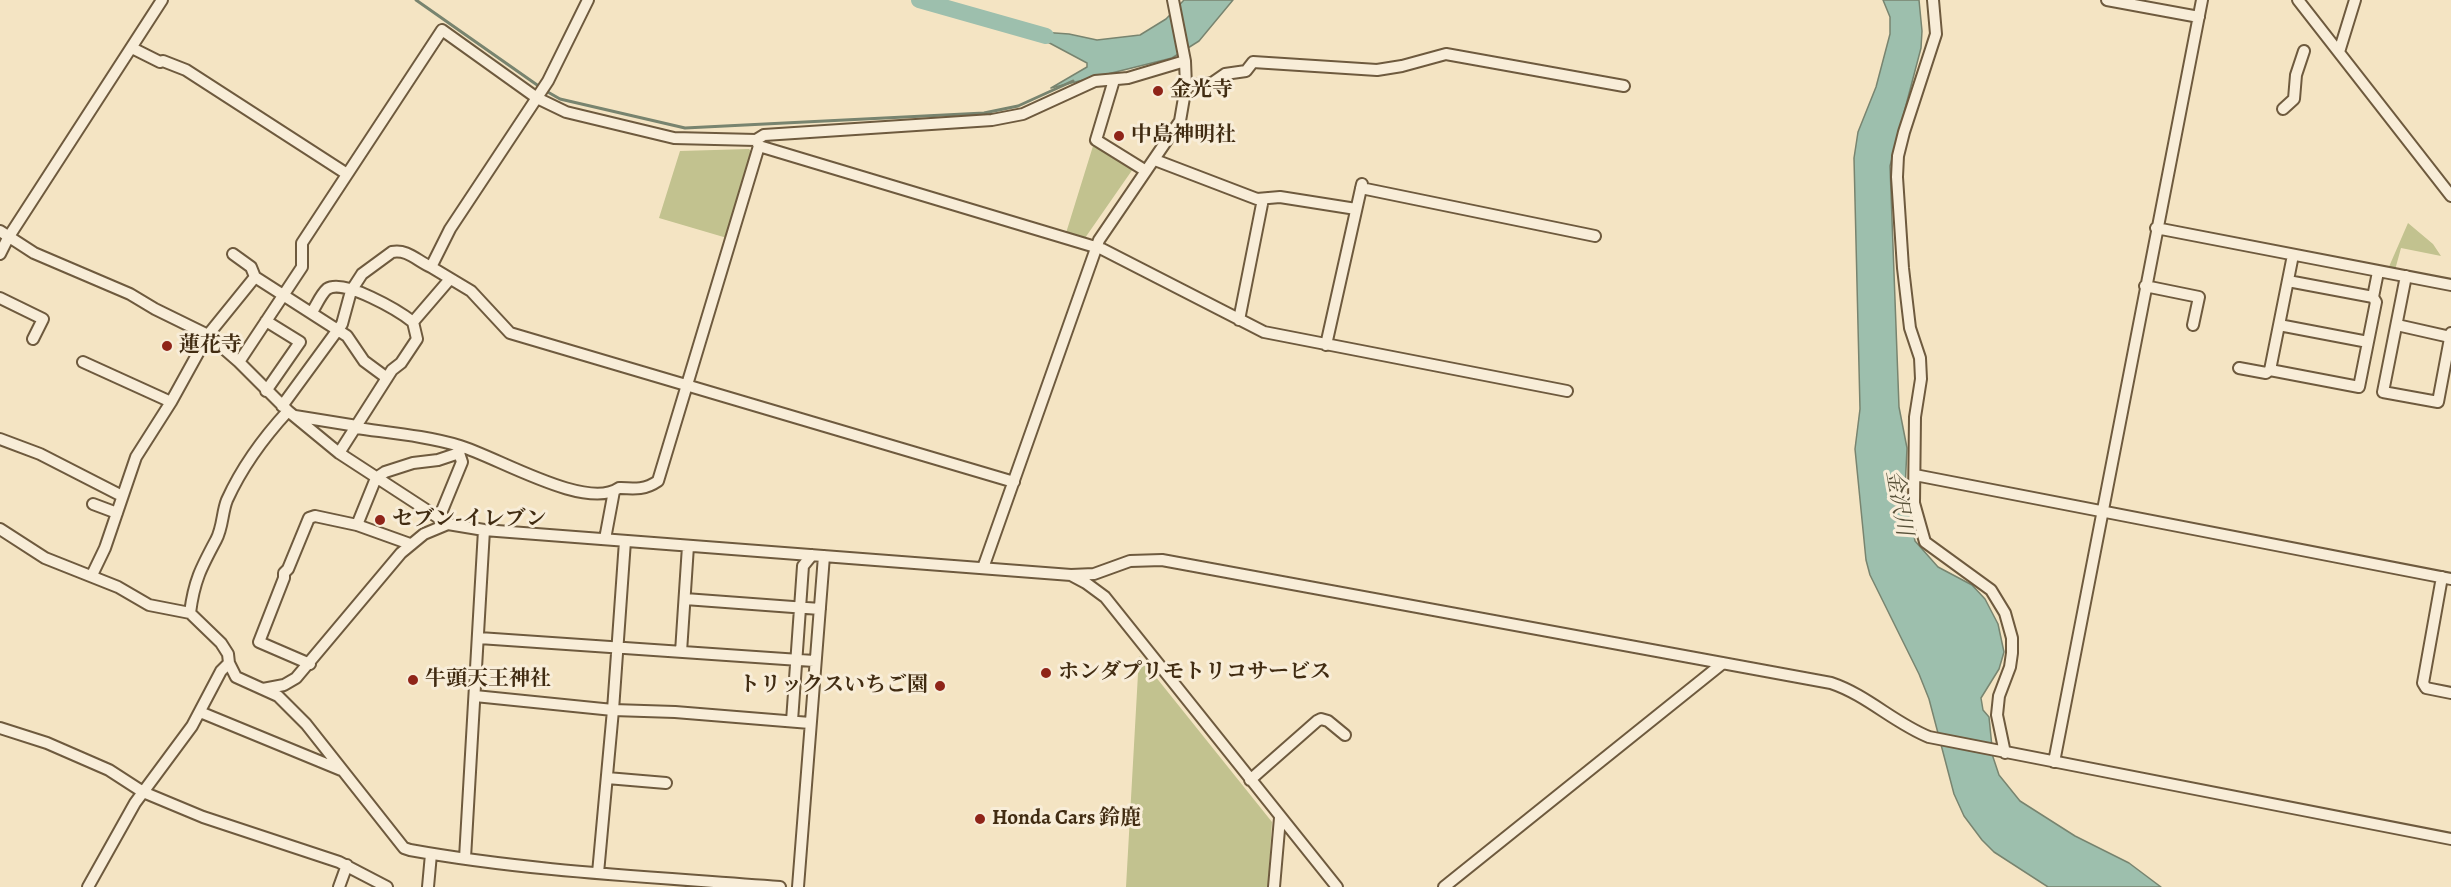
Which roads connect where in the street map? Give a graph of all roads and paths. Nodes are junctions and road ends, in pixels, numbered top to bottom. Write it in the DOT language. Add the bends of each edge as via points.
graph roads {
  1 [pos="162,0"];
  2 [pos="588,0"];
  3 [pos="1933,0"];
  4 [pos="2107,0"];
  5 [pos="2202,0"];
  6 [pos="2298,0"];
  7 [pos="2355,0"];
  8 [pos="1174,2"];
  9 [pos="2199,17"];
  10 [pos="132,48"];
  11 [pos="2304,51"];
  12 [pos="2339,52"];
  13 [pos="1185,61"];
  14 [pos="1114,80"];
  15 [pos="1185,86"];
  16 [pos="1624,86"];
  17 [pos="537,98"];
  18 [pos="2283,109"];
  19 [pos="757,143"];
  20 [pos="1155,160"];
  21 [pos="1146,171"];
  22 [pos="347,174"];
  23 [pos="2451,196"];
  24 [pos="1263,199"];
  25 [pos="1356,209"];
  26 [pos="2156,228"];
  27 [pos="4,235"];
  28 [pos="1595,236"];
  29 [pos="1096,248"];
  30 [pos="0,254"];
  31 [pos="233,254"];
  32 [pos="2293,255"];
  33 [pos="431,267"];
  34 [pos="2378,272"];
  35 [pos="2406,276"];
  36 [pos="255,277"];
  37 [pos="450,279"];
  38 [pos="2288,281"];
  39 [pos="2451,285"];
  40 [pos="2145,286"];
  41 [pos="351,291"];
  42 [pos="283,295"];
  43 [pos="2373,297"];
  44 [pos="0,298"];
  45 [pos="312,312"];
  46 [pos="1239,320"];
  47 [pos="266,321"];
  48 [pos="412,322"];
  49 [pos="2193,325"];
  50 [pos="2279,325"];
  51 [pos="2397,325"];
  52 [pos="338,330"];
  53 [pos="208,335"];
  54 [pos="2451,335"];
  55 [pos="33,339"];
  56 [pos="2368,342"];
  57 [pos="1326,345"];
  58 [pos="83,362"];
  59 [pos="239,362"];
  60 [pos="2239,368"];
  61 [pos="2270,370"];
  62 [pos="387,378"];
  63 [pos="687,386"];
  64 [pos="266,391"];
  65 [pos="1567,391"];
  66 [pos="171,402"];
  67 [pos="288,411"];
  68 [pos="357,427"];
  69 [pos="0,439"];
  70 [pos="460,450"];
  71 [pos="339,453"];
  72 [pos="1915,475"];
  73 [pos="376,478"];
  74 [pos="1014,482"];
  75 [pos="614,491"];
  76 [pos="122,496"];
  77 [pos="93,504"];
  78 [pos="2101,512"];
  79 [pos="117,513"];
  80 [pos="444,521"];
  81 [pos="357,525"];
  82 [pos="0,529"];
  83 [pos="484,530"];
  84 [pos="606,539"];
  85 [pos="625,541"];
  86 [pos="411,544"];
  87 [pos="688,546"];
  88 [pos="812,555"];
  89 [pos="824,556"];
  90 [pos="983,568"];
  91 [pos="92,575"];
  92 [pos="1071,575"];
  93 [pos="2446,578"];
  94 [pos="685,599"];
  95 [pos="800,607"];
  96 [pos="820,609"];
  97 [pos="190,613"];
  98 [pos="478,638"];
  99 [pos="617,648"];
  100 [pos="681,652"];
  101 [pos="796,660"];
  102 [pos="814,662"];
  103 [pos="229,663"];
  104 [pos="1724,663"];
  105 [pos="310,664"];
  106 [pos="261,689"];
  107 [pos="2451,693"];
  108 [pos="475,696"];
  109 [pos="613,710"];
  110 [pos="200,711"];
  111 [pos="792,721"];
  112 [pos="810,723"];
  113 [pos="0,728"];
  114 [pos="1345,735"];
  115 [pos="2003,752"];
  116 [pos="2054,762"];
  117 [pos="344,771"];
  118 [pos="607,778"];
  119 [pos="1250,780"];
  120 [pos="666,783"];
  121 [pos="143,792"];
  122 [pos="1280,818"];
  123 [pos="2451,839"];
  124 [pos="431,854"];
  125 [pos="465,858"];
  126 [pos="347,865"];
  127 [pos="598,873"];
  128 [pos="709,884"];
  129 [pos="88,887"];
  130 [pos="339,887"];
  131 [pos="386,887"];
  132 [pos="428,887"];
  133 [pos="780,887"];
  134 [pos="798,887"];
  135 [pos="1274,887"];
  136 [pos="1337,887"];
  137 [pos="1444,887"];
  1 -- 10 [label="street"];
  2 -- 17 [label="street"];
  3 -- 72 [label="street" via="1935,34 1904,132 1897,177 1908,315 1920,358"];
  4 -- 9 [label="street"];
  5 -- 9 [label="street"];
  6 -- 12 [label="street"];
  7 -- 12 [label="street"];
  8 -- 13 [label="street"];
  9 -- 26 [label="street"];
  10 -- 22 [label="street" via="186,70"];
  10 -- 27 [label="street"];
  11 -- 18 [label="street" via="2294,99"];
  12 -- 23 [label="street"];
  13 -- 14 [label="street"];
  13 -- 15 [label="street"];
  14 -- 19 [label="street" via="1085,84 1023,114 992,120 764,135"];
  14 -- 21 [label="street" via="1096,140"];
  15 -- 16 [label="street" via="1212,83 1225,74 1246,70 1253,62 1377,70 1446,54"];
  15 -- 20 [label="street" via="1180,121"];
  17 -- 19 [label="street" via="566,112 659,136"];
  17 -- 22 [label="street" via="442,30"];
  17 -- 33 [label="street" via="450,229"];
  19 -- 29 [label="street"];
  19 -- 63 [label="street"];
  20 -- 21 [label="street"];
  20 -- 24 [label="street"];
  21 -- 29 [label="street"];
  22 -- 42 [label="street" via="302,243 302,267"];
  24 -- 25 [label="street" via="1280,197"];
  24 -- 46 [label="street"];
  25 -- 28 [label="street" via="1361,186"];
  25 -- 57 [label="street"];
  26 -- 32 [label="street"];
  26 -- 40 [label="street"];
  27 -- 30 [label="street"];
  27 -- 53 [label="street"];
  29 -- 46 [label="street"];
  29 -- 74 [label="street"];
  31 -- 36 [label="street" via="251,267"];
  32 -- 34 [label="street"];
  32 -- 38 [label="street"];
  33 -- 37 [label="street"];
  33 -- 41 [label="street" via="407,253 392,252 362,274"];
  34 -- 35 [label="street"];
  34 -- 43 [label="street"];
  35 -- 39 [label="street"];
  35 -- 51 [label="street"];
  36 -- 42 [label="street"];
  36 -- 53 [label="street"];
  37 -- 48 [label="street"];
  37 -- 63 [label="street" via="471,291 510,333"];
  38 -- 43 [label="street"];
  38 -- 50 [label="street"];
  40 -- 49 [label="street" via="2199,297"];
  40 -- 78 [label="street"];
  41 -- 45 [label="street" via="333,287 326,290"];
  41 -- 48 [label="street" via="394,307"];
  41 -- 52 [label="street"];
  42 -- 45 [label="street"];
  42 -- 47 [label="street"];
  43 -- 56 [label="street" via="2376,302"];
  44 -- 55 [label="street" via="42,319"];
  45 -- 52 [label="street"];
  46 -- 57 [label="street" via="1264,332"];
  47 -- 59 [label="street"];
  47 -- 64 [label="street" via="300,342"];
  48 -- 62 [label="street" via="417,339"];
  50 -- 56 [label="street"];
  50 -- 61 [label="street"];
  51 -- 54 [label="street"];
  51 -- 54 [label="street" via="2383,392 2438,402"];
  52 -- 62 [label="street" via="353,343 364,362"];
  52 -- 67 [label="street"];
  53 -- 59 [label="street"];
  53 -- 66 [label="street"];
  56 -- 61 [label="street" via="2359,387"];
  57 -- 65 [label="street"];
  58 -- 66 [label="street"];
  59 -- 64 [label="street"];
  60 -- 61 [label="street" via="2266,373"];
  62 -- 68 [label="street"];
  63 -- 74 [label="street"];
  63 -- 75 [label="street" via="658,481 648,488"];
  64 -- 67 [label="street"];
  66 -- 76 [label="street" via="136,456"];
  67 -- 68 [label="street"];
  67 -- 71 [label="street"];
  67 -- 97 [label="street" via="236,481 217,540 194,585"];
  68 -- 70 [label="street" via="404,434"];
  68 -- 71 [label="street"];
  69 -- 76 [label="street" via="40,454"];
  70 -- 73 [label="street"];
  70 -- 75 [label="street" via="575,492 596,496"];
  70 -- 80 [label="street" via="462,462"];
  71 -- 73 [label="street"];
  72 -- 78 [label="street"];
  72 -- 115 [label="street" via="1914,504 1925,542 1991,590 2008,624 2012,653 1997,715"];
  73 -- 80 [label="street"];
  73 -- 81 [label="street"];
  74 -- 90 [label="street"];
  75 -- 84 [label="street"];
  76 -- 79 [label="street"];
  77 -- 79 [label="street"];
  78 -- 93 [label="street"];
  78 -- 116 [label="street"];
  79 -- 91 [label="street"];
  80 -- 83 [label="street"];
  80 -- 86 [label="street"];
  81 -- 86 [label="street"];
  81 -- 105 [label="street" via="309,518 259,642"];
  82 -- 91 [label="street" via="45,558"];
  83 -- 84 [label="street"];
  83 -- 98 [label="street"];
  84 -- 85 [label="street"];
  85 -- 87 [label="street"];
  85 -- 99 [label="street"];
  86 -- 105 [label="street"];
  87 -- 88 [label="street"];
  87 -- 94 [label="street"];
  88 -- 89 [label="street"];
  88 -- 95 [label="street" via="803,566"];
  89 -- 90 [label="street"];
  89 -- 96 [label="street"];
  90 -- 92 [label="street"];
  91 -- 97 [label="street" via="149,605"];
  92 -- 104 [label="street" via="1094,573 1130,561 1162,560"];
  92 -- 119 [label="street" via="1105,597"];
  93 -- 107 [label="street" via="2423,683 2426,688"];
  94 -- 95 [label="street"];
  94 -- 100 [label="street"];
  95 -- 96 [label="street"];
  95 -- 101 [label="street"];
  96 -- 102 [label="street"];
  97 -- 103 [label="street" via="220,643"];
  98 -- 99 [label="street"];
  98 -- 108 [label="street"];
  99 -- 100 [label="street"];
  99 -- 109 [label="street"];
  100 -- 101 [label="street"];
  101 -- 102 [label="street"];
  101 -- 111 [label="street"];
  102 -- 112 [label="street"];
  103 -- 106 [label="street" via="237,677"];
  103 -- 110 [label="street"];
  104 -- 115 [label="street" via="1831,683 1846,688 1906,728 1929,737"];
  104 -- 137 [label="street"];
  105 -- 106 [label="street" via="284,685"];
  106 -- 117 [label="street" via="278,696"];
  108 -- 109 [label="street"];
  108 -- 125 [label="street"];
  109 -- 111 [label="street"];
  109 -- 118 [label="street"];
  110 -- 117 [label="street"];
  110 -- 121 [label="street"];
  111 -- 112 [label="street"];
  112 -- 134 [label="street"];
  113 -- 121 [label="street" via="109,770"];
  114 -- 119 [label="street" via="1321,719"];
  115 -- 116 [label="street"];
  116 -- 123 [label="street"];
  117 -- 124 [label="street" via="404,848"];
  118 -- 120 [label="street"];
  118 -- 127 [label="street"];
  119 -- 122 [label="street"];
  121 -- 126 [label="street" via="203,817"];
  121 -- 129 [label="street"];
  122 -- 135 [label="street"];
  122 -- 136 [label="street"];
  124 -- 125 [label="street"];
  124 -- 132 [label="street"];
  125 -- 127 [label="street"];
  126 -- 130 [label="street"];
  126 -- 131 [label="street"];
  127 -- 128 [label="street"];
  128 -- 133 [label="street"];
}
